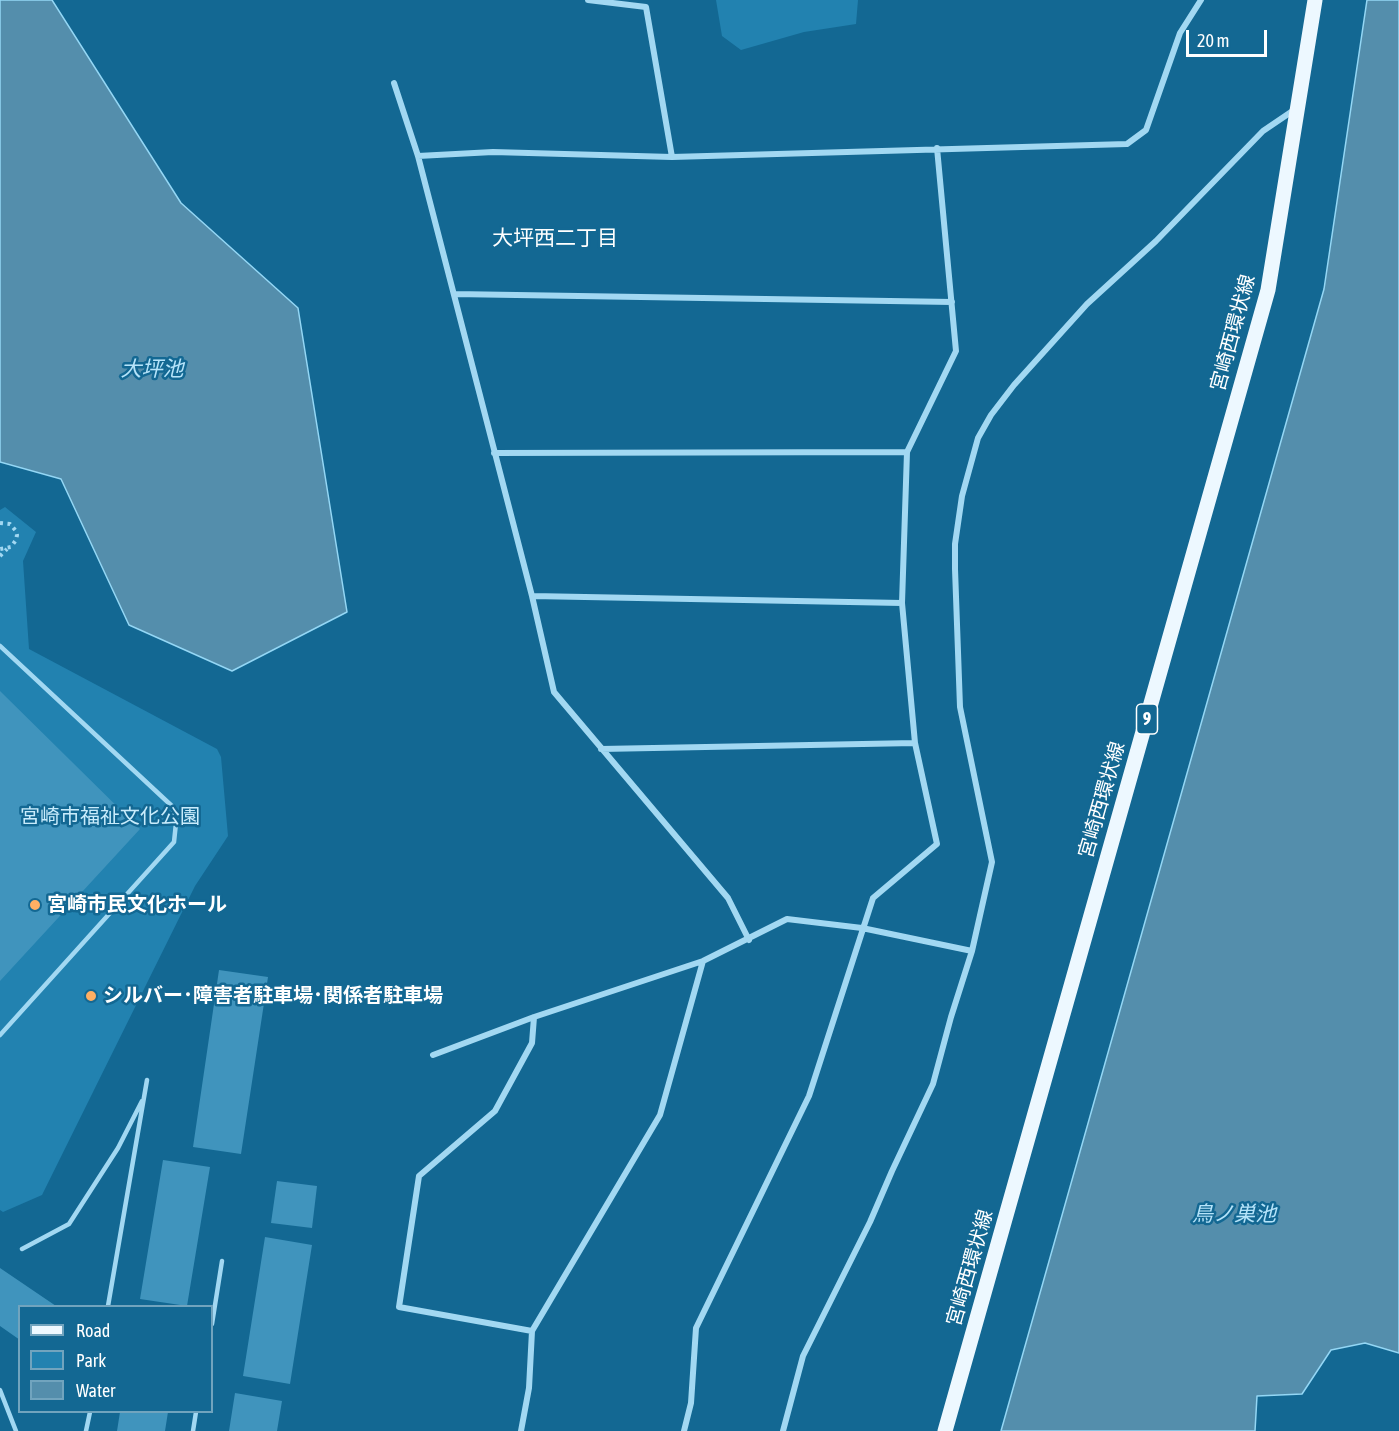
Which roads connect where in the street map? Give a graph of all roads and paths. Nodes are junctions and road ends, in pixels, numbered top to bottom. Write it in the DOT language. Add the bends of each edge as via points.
graph roads {
  1 [pos="588,0"];
  2 [pos="1201,0"];
  3 [pos="1315,0"];
  4 [pos="394,83"];
  5 [pos="1299,107"];
  6 [pos="937,148"];
  7 [pos="418,156"];
  8 [pos="672,158"];
  9 [pos="454,294"];
  10 [pos="952,302"];
  11 [pos="907,452"];
  12 [pos="494,453"];
  13 [pos="0,523"];
  14 [pos="8,548"];
  15 [pos="0,549"];
  16 [pos="0,556"];
  17 [pos="532,596"];
  18 [pos="902,603"];
  19 [pos="0,646"];
  20 [pos="915,742"];
  21 [pos="601,749"];
  22 [pos="862,928"];
  23 [pos="749,940"];
  24 [pos="972,951"];
  25 [pos="703,961"];
  26 [pos="534,1017"];
  27 [pos="0,1035"];
  28 [pos="433,1055"];
  29 [pos="147,1080"];
  30 [pos="144,1096"];
  31 [pos="22,1249"];
  32 [pos="222,1261"];
  33 [pos="108,1305"];
  34 [pos="213,1318"];
  35 [pos="532,1330"];
  36 [pos="0,1390"];
  37 [pos="90,1413"];
  38 [pos="196,1413"];
  39 [pos="16,1431"];
  40 [pos="86,1431"];
  41 [pos="193,1431"];
  42 [pos="521,1431"];
  43 [pos="684,1431"];
  44 [pos="783,1431"];
  45 [pos="945,1431"];
  1 -- 8 [label="street" via="646,7"];
  2 -- 6 [label="street" via="1180,33 1146,130 1127,144"];
  3 -- 5 [label="main road, 宮崎西環状線 / 9"];
  4 -- 7 [label="street"];
  5 -- 24 [label="street" via="1263,131 1156,241 1087,303 1014,385 978,438 962,496 955,544 960,707 992,862"];
  5 -- 45 [label="main road, 宮崎西環状線 / 9" via="1268,290"];
  6 -- 8 [label="street"];
  6 -- 10 [label="street"];
  7 -- 8 [label="street" via="493,152"];
  7 -- 9 [label="street"];
  9 -- 10 [label="street"];
  9 -- 12 [label="street"];
  10 -- 11 [label="street" via="956,351"];
  11 -- 12 [label="street"];
  11 -- 18 [label="street"];
  12 -- 17 [label="street"];
  13 -- 14 [label="path" via="10,524 16,531 16,540"];
  14 -- 15 [label="path"];
  14 -- 16 [label="path"];
  17 -- 18 [label="street"];
  17 -- 21 [label="street" via="554,692"];
  18 -- 20 [label="street"];
  19 -- 27 [label="lane" via="172,807 176,823 174,842"];
  20 -- 21 [label="street"];
  20 -- 22 [label="street" via="937,844 873,898"];
  21 -- 23 [label="street" via="728,898"];
  22 -- 23 [label="street" via="787,919"];
  22 -- 24 [label="street"];
  22 -- 43 [label="street" via="809,1096 696,1328 692,1403"];
  23 -- 25 [label="street"];
  24 -- 44 [label="street" via="933,1084 803,1356"];
  25 -- 26 [label="street"];
  25 -- 35 [label="street" via="660,1115"];
  26 -- 28 [label="street"];
  26 -- 35 [label="street" via="532,1042 495,1111 419,1176 399,1307"];
  29 -- 30 [label="lane"];
  30 -- 31 [label="lane" via="118,1148 69,1224"];
  30 -- 33 [label="lane"];
  32 -- 34 [label="lane"];
  35 -- 42 [label="street" via="529,1388"];
  36 -- 39 [label="lane"];
  37 -- 40 [label="lane"];
  38 -- 41 [label="lane"];
}
